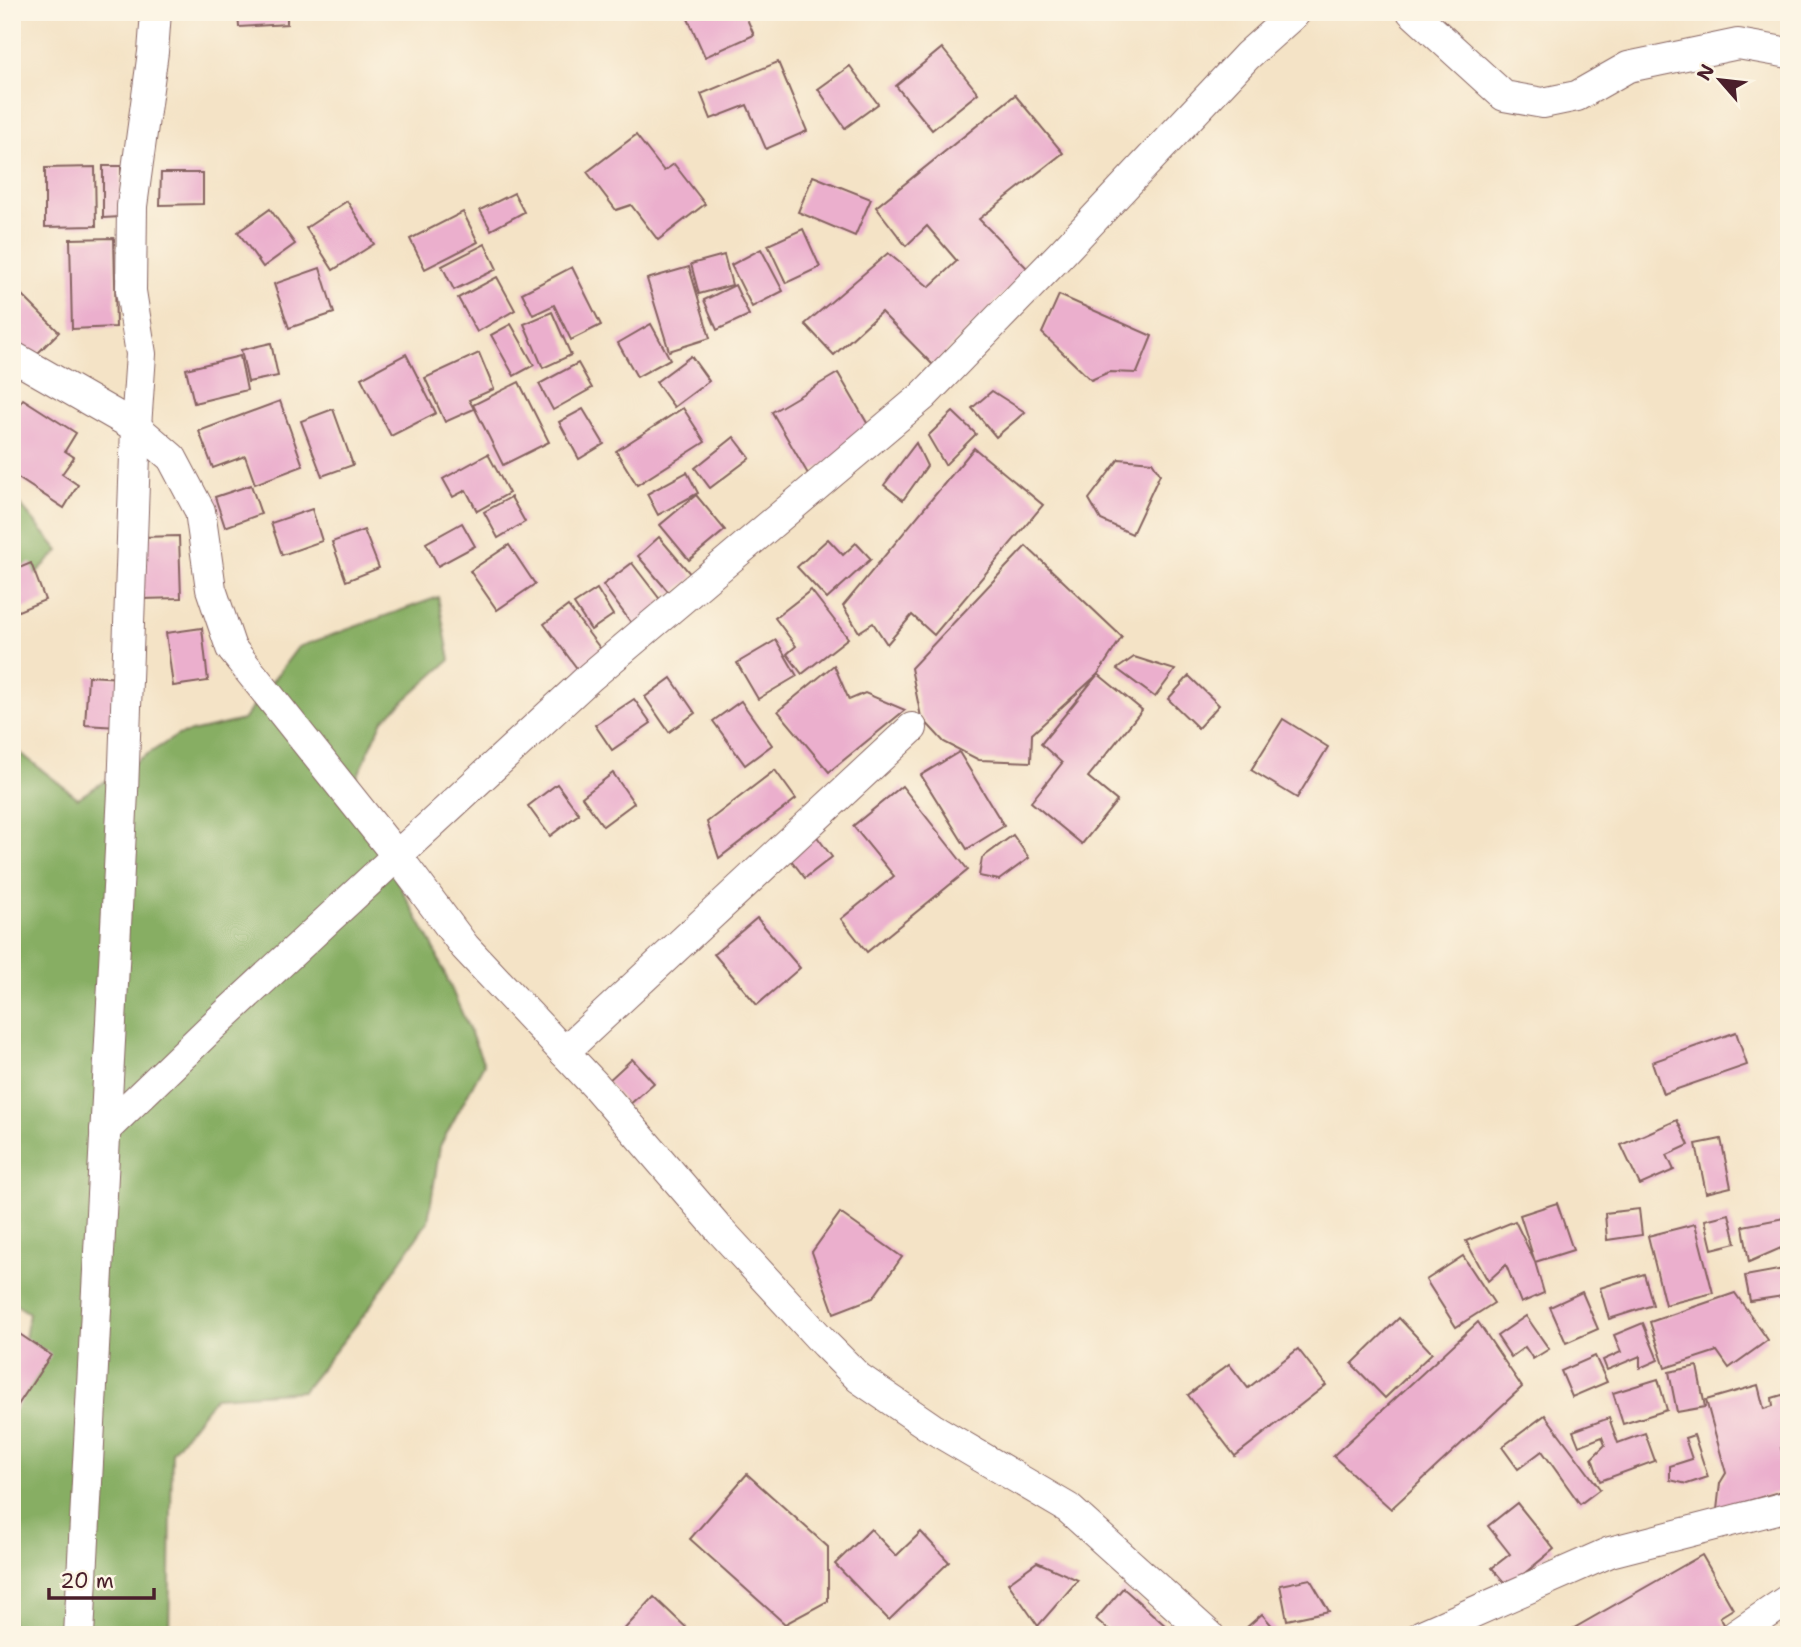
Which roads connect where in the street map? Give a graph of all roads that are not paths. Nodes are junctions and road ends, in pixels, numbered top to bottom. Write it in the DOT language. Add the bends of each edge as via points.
graph roads {
  1 [pos="156,12"];
  2 [pos="1296,12"];
  3 [pos="1412,12"];
  4 [pos="1789,53"];
  5 [pos="12,356"];
  6 [pos="136,427"];
  7 [pos="912,728"];
  8 [pos="397,856"];
  9 [pos="564,1052"];
  10 [pos="105,1130"];
  11 [pos="1789,1506"];
  12 [pos="1789,1599"];
  13 [pos="79,1635"];
  14 [pos="1209,1635"];
  15 [pos="1422,1635"];
  16 [pos="1736,1635"];
  1 -- 6 [label="street" via="132,206 131,291 142,354"];
  2 -- 8 [label="street" via="1247,56 923,396 590,677"];
  3 -- 4 [label="street" via="1504,96 1543,103 1577,96 1628,67 1738,44"];
  5 -- 6 [label="street"];
  6 -- 8 [label="street" via="173,458 200,511 211,589 231,648"];
  6 -- 10 [label="street" via="124,792"];
  7 -- 9 [label="street"];
  8 -- 9 [label="street" via="465,947"];
  8 -- 10 [label="street"];
  9 -- 14 [label="street" via="720,1230 859,1378 932,1428 1068,1508"];
  10 -- 13 [label="street"];
  11 -- 15 [label="street" via="1610,1552"];
  12 -- 16 [label="street"];
}
